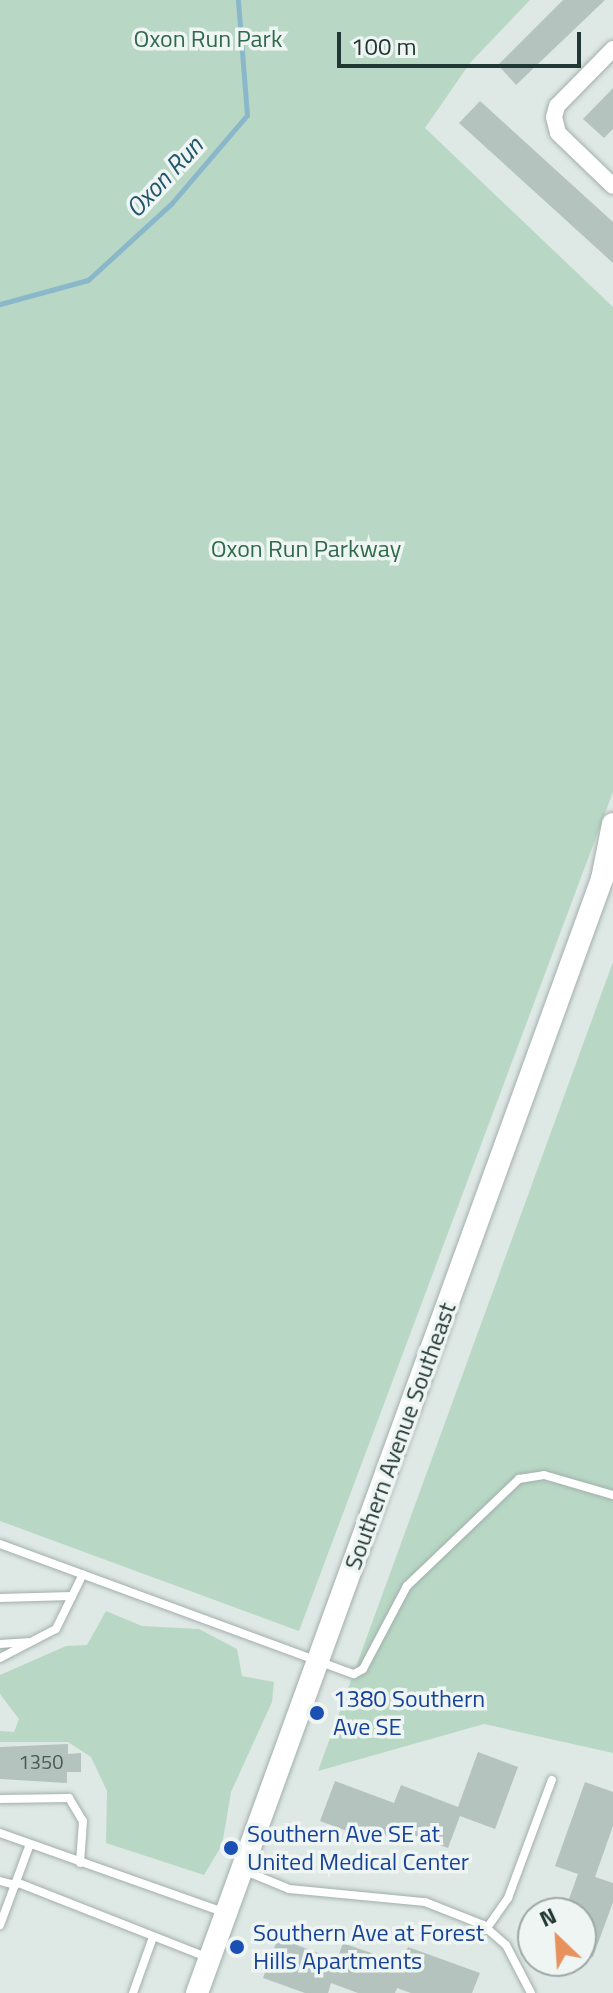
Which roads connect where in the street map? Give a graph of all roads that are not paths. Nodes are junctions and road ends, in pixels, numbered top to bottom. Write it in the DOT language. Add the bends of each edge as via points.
graph roads {
  1 [pos="613,49"];
  2 [pos="613,186"];
  3 [pos="613,824"];
  4 [pos="608,874"];
  5 [pos="613,1495"];
  6 [pos="0,1544"];
  7 [pos="83,1574"];
  8 [pos="72,1596"];
  9 [pos="0,1598"];
  10 [pos="32,1641"];
  11 [pos="0,1644"];
  12 [pos="0,1658"];
  13 [pos="318,1662"];
  14 [pos="552,1780"];
  15 [pos="0,1799"];
  16 [pos="0,1833"];
  17 [pos="30,1844"];
  18 [pos="80,1863"];
  19 [pos="242,1870"];
  20 [pos="0,1881"];
  21 [pos="15,1884"];
  22 [pos="226,1913"];
  23 [pos="0,1925"];
  24 [pos="487,1928"];
  25 [pos="153,1937"];
  26 [pos="210,1958"];
  27 [pos="133,1993"];
  28 [pos="197,1993"];
  29 [pos="531,1993"];
  1 -- 2 [label="street" via="557,106 554,117 558,133"];
  3 -- 4 [label="main road, Southern Avenue Southeast"];
  4 -- 13 [label="main road, Southern Avenue Southeast"];
  5 -- 13 [label="lane" via="544,1475 519,1479 407,1586 363,1669 354,1674"];
  6 -- 7 [label="lane"];
  7 -- 8 [label="lane"];
  7 -- 13 [label="lane"];
  8 -- 9 [label="lane"];
  8 -- 10 [label="lane" via="56,1629"];
  10 -- 11 [label="lane"];
  10 -- 12 [label="lane"];
  13 -- 19 [label="main road, Southern Avenue Southeast"];
  14 -- 24 [label="lane" via="508,1898"];
  15 -- 18 [label="lane" via="69,1798 83,1821"];
  16 -- 17 [label="lane"];
  17 -- 18 [label="lane"];
  17 -- 21 [label="lane"];
  18 -- 22 [label="lane"];
  19 -- 22 [label="main road, Southern Avenue Southeast"];
  19 -- 24 [label="lane" via="289,1889 425,1902"];
  20 -- 21 [label="lane"];
  21 -- 23 [label="lane"];
  21 -- 25 [label="lane"];
  22 -- 26 [label="main road, Southern Avenue Southeast"];
  24 -- 29 [label="lane" via="506,1945"];
  25 -- 26 [label="lane"];
  25 -- 27 [label="lane"];
  26 -- 28 [label="main road, Southern Avenue Southeast"];
}
